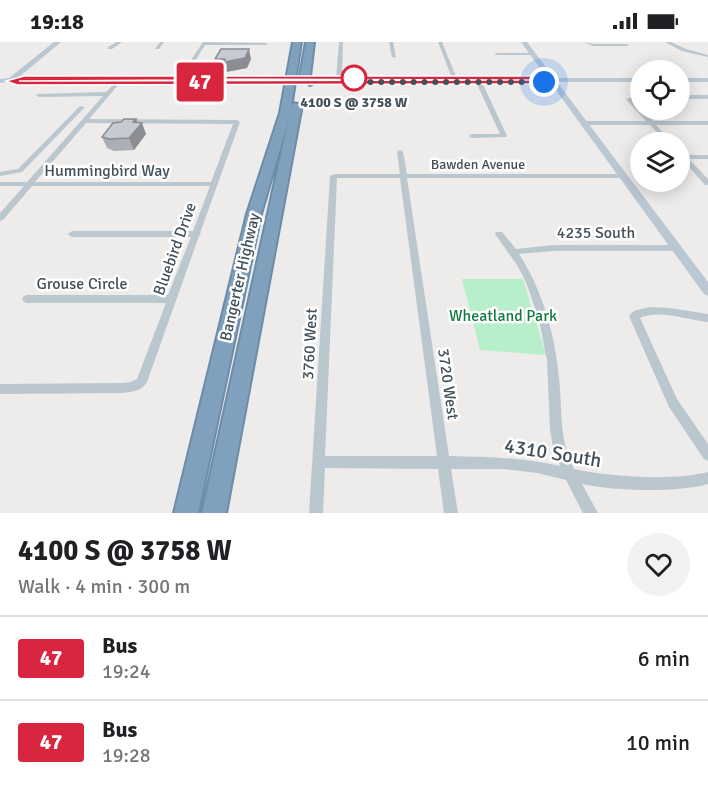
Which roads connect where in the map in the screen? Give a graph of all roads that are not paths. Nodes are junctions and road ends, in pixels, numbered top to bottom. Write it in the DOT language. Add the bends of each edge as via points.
graph roads {
  1 [pos="58,42"];
  2 [pos="120,42"];
  3 [pos="162,42"];
  4 [pos="297,42"];
  5 [pos="305,42"];
  6 [pos="310,42"];
  7 [pos="341,42"];
  8 [pos="391,42"];
  9 [pos="440,42"];
  10 [pos="524,42"];
  11 [pos="667,42"];
  12 [pos="204,43"];
  13 [pos="587,43"];
  14 [pos="266,44"];
  15 [pos="628,45"];
  16 [pos="110,48"];
  17 [pos="157,48"];
  18 [pos="497,54"];
  19 [pos="533,54"];
  20 [pos="708,56"];
  21 [pos="394,57"];
  22 [pos="182,78"];
  23 [pos="191,78"];
  24 [pos="339,78"];
  25 [pos="455,78"];
  26 [pos="491,78"];
  27 [pos="296,80"];
  28 [pos="552,80"];
  29 [pos="630,80"];
  30 [pos="690,80"];
  31 [pos="708,80"];
  32 [pos="0,81"];
  33 [pos="9,81"];
  34 [pos="398,82"];
  35 [pos="479,82"];
  36 [pos="68,83"];
  37 [pos="117,83"];
  38 [pos="0,88"];
  39 [pos="107,94"];
  40 [pos="39,95"];
  41 [pos="690,97"];
  42 [pos="708,97"];
  43 [pos="81,106"];
  44 [pos="648,120"];
  45 [pos="67,122"];
  46 [pos="83,122"];
  47 [pos="584,123"];
  48 [pos="651,123"];
  49 [pos="708,123"];
  50 [pos="660,132"];
  51 [pos="472,136"];
  52 [pos="275,143"];
  53 [pos="400,152"];
  54 [pos="690,156"];
  55 [pos="708,157"];
  56 [pos="690,164"];
  57 [pos="0,174"];
  58 [pos="334,176"];
  59 [pos="404,176"];
  60 [pos="623,176"];
  61 [pos="708,183"];
  62 [pos="0,184"];
  63 [pos="29,184"];
  64 [pos="215,184"];
  65 [pos="0,219"];
  66 [pos="72,234"];
  67 [pos="197,234"];
  68 [pos="499,234"];
  69 [pos="271,235"];
  70 [pos="676,248"];
  71 [pos="515,252"];
  72 [pos="708,291"];
  73 [pos="27,299"];
  74 [pos="172,299"];
  75 [pos="708,318"];
  76 [pos="0,388"];
  77 [pos="708,455"];
  78 [pos="319,462"];
  79 [pos="444,464"];
  80 [pos="570,476"];
  81 [pos="708,478"];
  82 [pos="186,513"];
  83 [pos="214,513"];
  84 [pos="316,513"];
  85 [pos="451,513"];
  86 [pos="591,513"];
  1 -- 33 [label="main road"];
  2 -- 16 [label="street"];
  3 -- 17 [label="street"];
  4 -- 27 [label="highway, Bangerter Highway"];
  5 -- 27 [label="highway, Bangerter Highway"];
  6 -- 27 [label="highway"];
  7 -- 24 [label="street"];
  8 -- 21 [label="street"];
  9 -- 25 [label="street"];
  10 -- 19 [label="main road"];
  11 -- 20 [label="street" via="689,53"];
  12 -- 14 [label="street"];
  12 -- 22 [label="street"];
  13 -- 15 [label="street"];
  18 -- 19 [label="street"];
  19 -- 28 [label="main road"];
  22 -- 23 [label="main road"];
  22 -- 33 [label="main road"];
  23 -- 27 [label="main road"];
  23 -- 27 [label="main road"];
  23 -- 36 [label="main road"];
  24 -- 25 [label="main road"];
  24 -- 27 [label="main road"];
  25 -- 26 [label="main road"];
  26 -- 28 [label="main road"];
  26 -- 34 [label="main road"];
  27 -- 34 [label="main road" via="381,85"];
  27 -- 37 [label="main road"];
  27 -- 52 [label="highway" via="271,130"];
  27 -- 69 [label="highway, Bangerter Highway"];
  28 -- 29 [label="main road"];
  28 -- 35 [label="main road"];
  28 -- 47 [label="main road"];
  30 -- 31 [label="main road"];
  32 -- 33 [label="main road"];
  33 -- 36 [label="main road"];
  33 -- 38 [label="main road"];
  34 -- 35 [label="main road"];
  35 -- 51 [label="street" via="504,136"];
  36 -- 37 [label="main road"];
  37 -- 39 [label="street"];
  39 -- 40 [label="street"];
  39 -- 46 [label="street"];
  41 -- 42 [label="street"];
  43 -- 45 [label="street"];
  44 -- 48 [label="street"];
  45 -- 46 [label="street"];
  45 -- 57 [label="street" via="16,173"];
  46 -- 63 [label="street"];
  46 -- 64 [label="street, Bluebird Drive" via="237,122"];
  47 -- 48 [label="street"];
  47 -- 60 [label="main road"];
  48 -- 49 [label="street"];
  48 -- 50 [label="street"];
  52 -- 69 [label="highway" via="279,158 268,212"];
  52 -- 82 [label="highway, Bangerter Highway" via="254,214"];
  53 -- 59 [label="street, 3720 West"];
  54 -- 55 [label="street"];
  56 -- 61 [label="street"];
  58 -- 59 [label="street, Bawden Avenue"];
  58 -- 78 [label="street, 3760 West"];
  59 -- 60 [label="street, Bawden Avenue"];
  59 -- 79 [label="street, 3720 West"];
  60 -- 70 [label="main road"];
  62 -- 63 [label="street, Hummingbird Way"];
  63 -- 64 [label="street, Hummingbird Way"];
  63 -- 65 [label="street"];
  64 -- 67 [label="street, Bluebird Drive"];
  66 -- 67 [label="street"];
  67 -- 74 [label="street, Bluebird Drive"];
  68 -- 71 [label="street"];
  69 -- 83 [label="highway, Bangerter Highway"];
  70 -- 71 [label="street, 4235 South" via="554,248"];
  70 -- 72 [label="main road"];
  71 -- 80 [label="street" via="549,340 556,435"];
  73 -- 74 [label="street, Grouse Circle"];
  74 -- 76 [label="street, Bluebird Drive" via="145,374 137,385"];
  75 -- 77 [label="street" via="662,312 634,316 673,403"];
  78 -- 79 [label="street, 4310 South"];
  78 -- 84 [label="street, 3760 West"];
  79 -- 80 [label="street, 4310 South" via="504,463"];
  79 -- 85 [label="street, 3720 West"];
  80 -- 81 [label="street, 4310 South" via="642,483"];
  80 -- 86 [label="street"];
}
